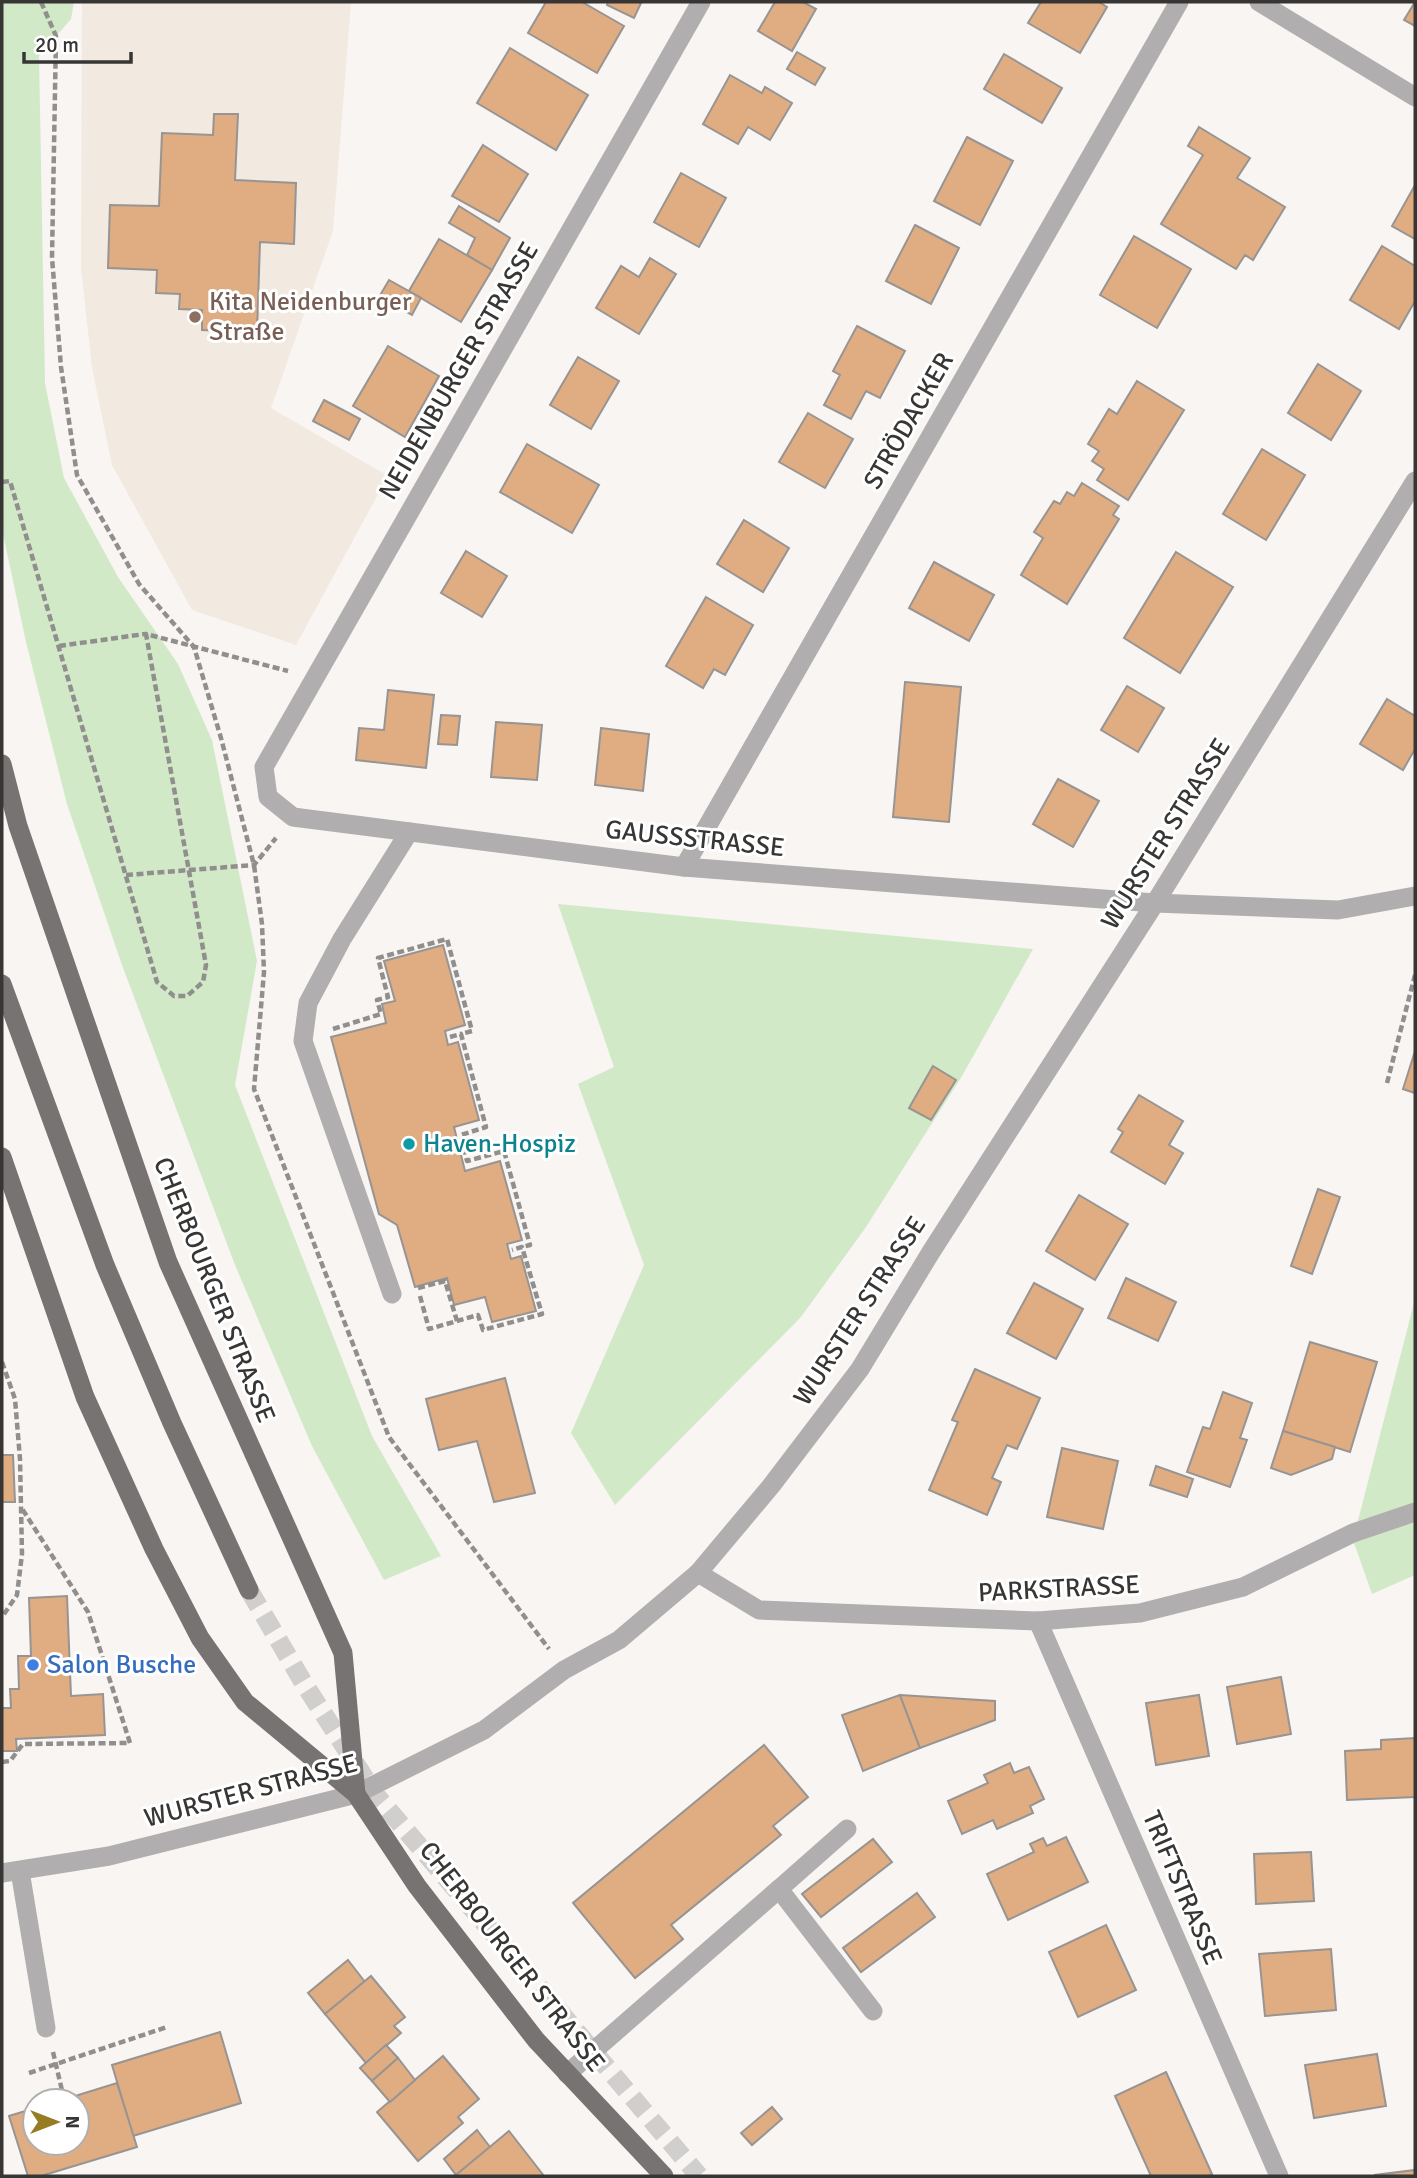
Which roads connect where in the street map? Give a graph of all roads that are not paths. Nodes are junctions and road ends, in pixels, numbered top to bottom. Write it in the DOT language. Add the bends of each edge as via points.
graph roads {
  1 [pos="701,2"];
  2 [pos="1179,2"];
  3 [pos="1259,2"];
  4 [pos="1415,97"];
  5 [pos="1415,481"];
  6 [pos="2,764"];
  7 [pos="293,817"];
  8 [pos="409,832"];
  9 [pos="684,867"];
  10 [pos="1415,896"];
  11 [pos="1155,903"];
  12 [pos="2,984"];
  13 [pos="2,1157"];
  14 [pos="392,1294"];
  15 [pos="1415,1512"];
  16 [pos="698,1573"];
  17 [pos="249,1590"];
  18 [pos="1038,1621"];
  19 [pos="356,1794"];
  20 [pos="847,1829"];
  21 [pos="11,1872"];
  22 [pos="779,1889"];
  23 [pos="873,2011"];
  24 [pos="46,2028"];
  25 [pos="567,2074"];
  26 [pos="663,2176"];
  27 [pos="1279,2176"];
  1 -- 7 [label="street, NEIDENBURGER STRASSE" via="264,767 268,797"];
  2 -- 9 [label="street, STRÖDACKER"];
  3 -- 4 [label="street"];
  5 -- 11 [label="street, WURSTER STRASSE"];
  6 -- 19 [label="main road, CHERBOURGER STRASSE" via="18,826 168,1262 343,1653"];
  7 -- 8 [label="street, GAUSSSTRASSE"];
  8 -- 9 [label="street, GAUSSSTRASSE"];
  8 -- 14 [label="street" via="308,1003 303,1041"];
  9 -- 11 [label="street, GAUSSSTRASSE"];
  10 -- 11 [label="street, GAUSSSTRASSE" via="1338,910"];
  11 -- 16 [label="street, WURSTER STRASSE" via="860,1369"];
  12 -- 17 [label="main road" via="106,1265"];
  13 -- 19 [label="main road, CHERBOURGER STRASSE" via="85,1397 200,1638 245,1702"];
  15 -- 18 [label="street, PARKSTRASSE" via="1353,1533 1243,1587 1140,1613"];
  16 -- 18 [label="street, PARKSTRASSE" via="759,1610"];
  16 -- 19 [label="street, WURSTER STRASSE" via="619,1640 564,1670 484,1730"];
  18 -- 27 [label="street, TRIFTSTRASSE"];
  19 -- 21 [label="street, WURSTER STRASSE" via="109,1856"];
  19 -- 25 [label="main road, CHERBOURGER STRASSE" via="417,1886"];
  20 -- 22 [label="street"];
  21 -- 24 [label="street"];
  22 -- 23 [label="street"];
  22 -- 25 [label="street"];
  25 -- 26 [label="main road, CHERBOURGER STRASSE"];
}
